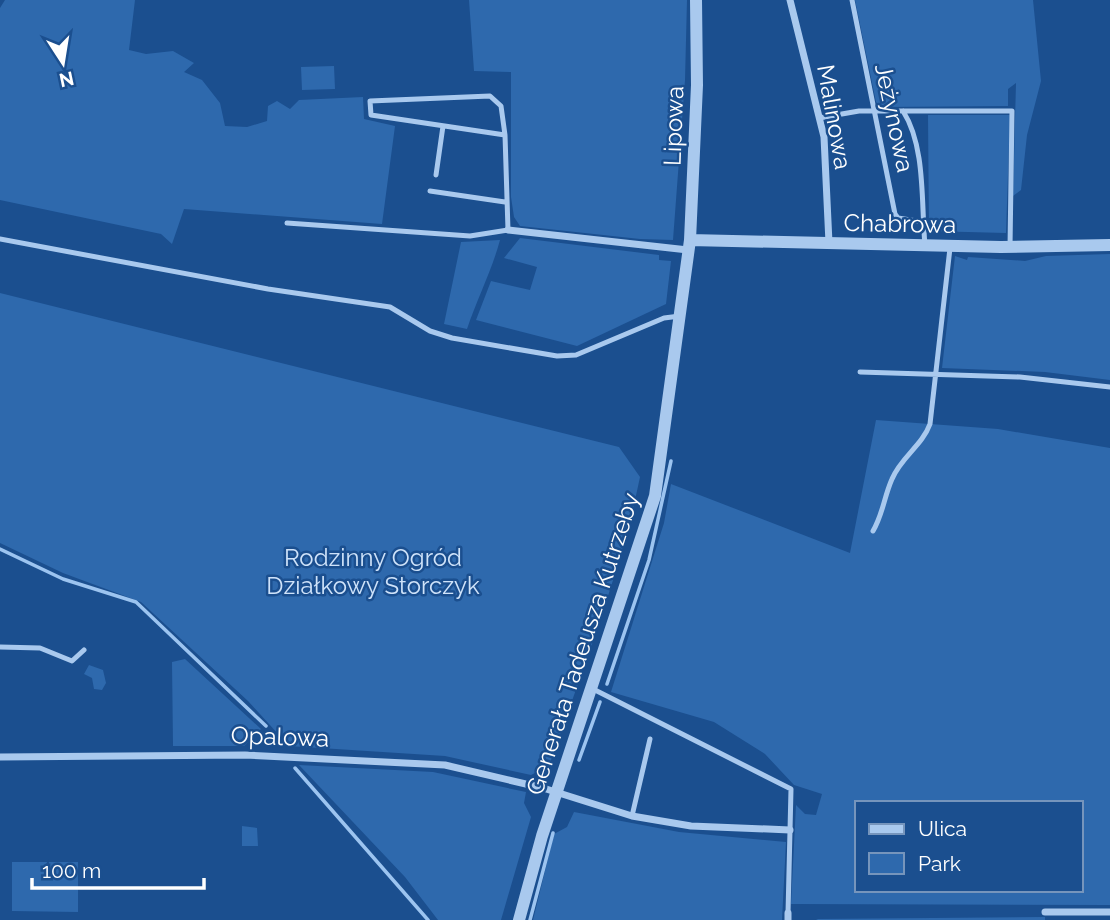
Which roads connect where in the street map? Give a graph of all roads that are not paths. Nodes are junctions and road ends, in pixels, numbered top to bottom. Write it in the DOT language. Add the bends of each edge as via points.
graph roads {
  1 [pos="696,0"];
  2 [pos="790,0"];
  3 [pos="852,0"];
  4 [pos="876,111"];
  5 [pos="903,111"];
  6 [pos="819,118"];
  7 [pos="443,126"];
  8 [pos="505,135"];
  9 [pos="436,175"];
  10 [pos="430,191"];
  11 [pos="505,202"];
  12 [pos="923,222"];
  13 [pos="287,223"];
  14 [pos="508,230"];
  15 [pos="0,239"];
  16 [pos="829,243"];
  17 [pos="925,245"];
  18 [pos="950,245"];
  19 [pos="1110,245"];
  20 [pos="1010,247"];
  21 [pos="689,248"];
  22 [pos="680,316"];
  23 [pos="860,372"];
  24 [pos="936,374"];
  25 [pos="1110,387"];
  26 [pos="873,531"];
  27 [pos="0,647"];
  28 [pos="84,650"];
  29 [pos="591,688"];
  30 [pos="650,739"];
  31 [pos="0,757"];
  32 [pos="556,792"];
  33 [pos="632,816"];
  34 [pos="790,831"];
  35 [pos="1045,912"];
  36 [pos="1110,912"];
  37 [pos="788,916"];
  38 [pos="519,920"];
  1 -- 21 [label="street, Lipowa"];
  2 -- 6 [label="street, Malinowa"];
  3 -- 4 [label="lane, Jeżynowa"];
  4 -- 5 [label="lane"];
  4 -- 6 [label="lane"];
  4 -- 12 [label="lane, Jeżynowa" via="895,214"];
  5 -- 12 [label="lane" via="911,124 917,156"];
  5 -- 20 [label="lane" via="1012,111"];
  6 -- 16 [label="street, Malinowa"];
  7 -- 8 [label="lane"];
  7 -- 8 [label="lane" via="371,115 370,101 490,96 501,106"];
  7 -- 9 [label="lane"];
  8 -- 11 [label="lane"];
  10 -- 11 [label="lane"];
  11 -- 14 [label="lane"];
  12 -- 17 [label="lane"];
  13 -- 14 [label="lane" via="470,236"];
  14 -- 21 [label="street"];
  15 -- 22 [label="lane" via="390,307 430,331 452,338 557,356 576,355 664,317"];
  16 -- 17 [label="street, Chabrowa"];
  16 -- 21 [label="street, Chabrowa"];
  17 -- 18 [label="street, Chabrowa"];
  18 -- 20 [label="street, Chabrowa"];
  18 -- 24 [label="lane"];
  19 -- 20 [label="street, Chabrowa"];
  21 -- 22 [label="street, Generała Tadeusza Kutrzeby"];
  22 -- 29 [label="street, Generała Tadeusza Kutrzeby" via="655,496"];
  23 -- 24 [label="lane"];
  24 -- 25 [label="lane"];
  24 -- 26 [label="lane" via="925,439 892,478 883,514"];
  27 -- 28 [label="lane" via="36,647 72,661"];
  29 -- 32 [label="street, Generała Tadeusza Kutrzeby"];
  29 -- 34 [label="lane" via="791,789"];
  30 -- 33 [label="lane"];
  31 -- 32 [label="street, Opalowa" via="245,755 389,761 445,765"];
  32 -- 33 [label="street, Opalowa"];
  32 -- 38 [label="street, Generała Tadeusza Kutrzeby"];
  33 -- 34 [label="street, Opalowa" via="691,826"];
  34 -- 37 [label="lane"];
  35 -- 36 [label="street"];
}
